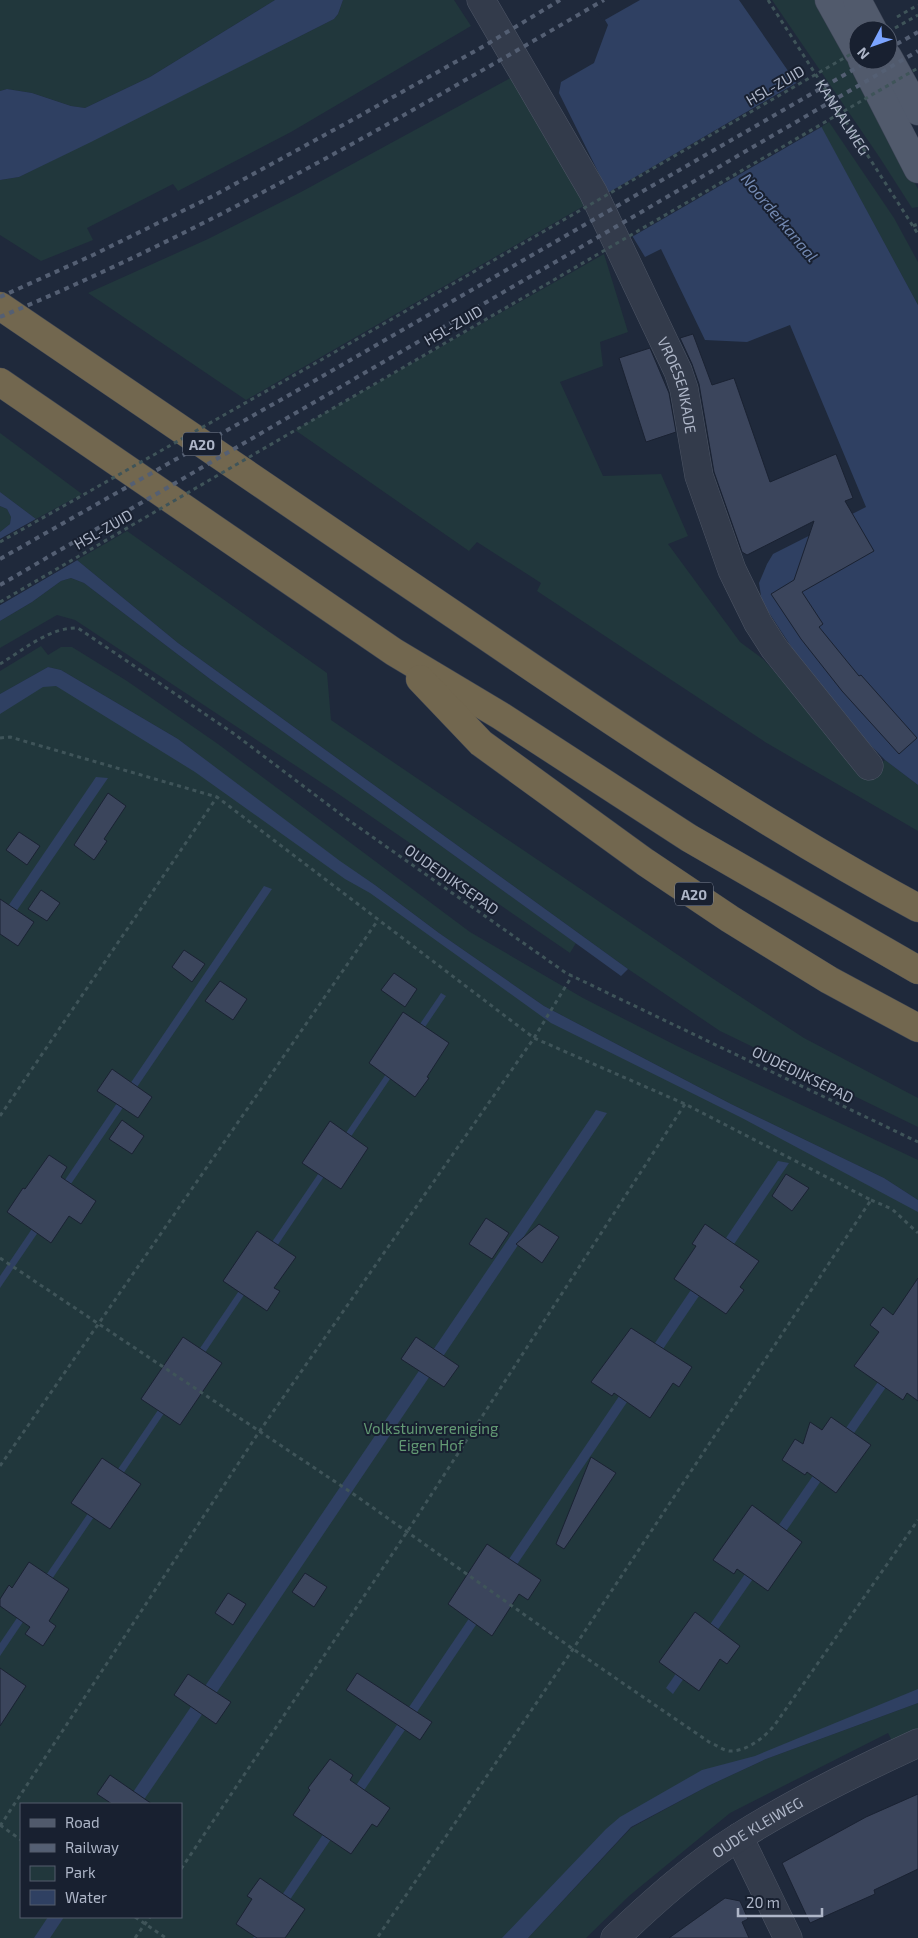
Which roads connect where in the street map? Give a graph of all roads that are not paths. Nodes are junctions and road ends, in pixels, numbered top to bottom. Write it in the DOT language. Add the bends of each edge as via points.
graph roads {
  1 [pos="481,0"];
  2 [pos="829,0"];
  3 [pos="857,0"];
  4 [pos="878,20"];
  5 [pos="848,33"];
  6 [pos="867,70"];
  7 [pos="895,70"];
  8 [pos="918,111"];
  9 [pos="918,169"];
  10 [pos="0,306"];
  11 [pos="0,382"];
  12 [pos="394,652"];
  13 [pos="869,766"];
  14 [pos="918,908"];
  15 [pos="918,970"];
  16 [pos="918,1028"];
  17 [pos="918,1743"];
  18 [pos="738,1837"];
  19 [pos="615,1938"];
  20 [pos="788,1938"];
  1 -- 13 [label="street, VROESENKADE" via="593,192 678,371 699,476 732,570 758,623 774,648"];
  2 -- 5 [label="main road"];
  3 -- 4 [label="main road"];
  6 -- 9 [label="main road"];
  7 -- 8 [label="main road"];
  10 -- 14 [label="highway, A20" via="722,794 861,878"];
  11 -- 12 [label="highway, A20"];
  12 -- 15 [label="highway, A20" via="689,838"];
  12 -- 16 [label="highway, A20" via="481,743 638,856 730,919 821,975"];
  17 -- 18 [label="street, OUDE KLEIWEG" via="845,1777"];
  18 -- 19 [label="street, OUDE KLEIWEG" via="681,1879"];
  18 -- 20 [label="street"];
}
